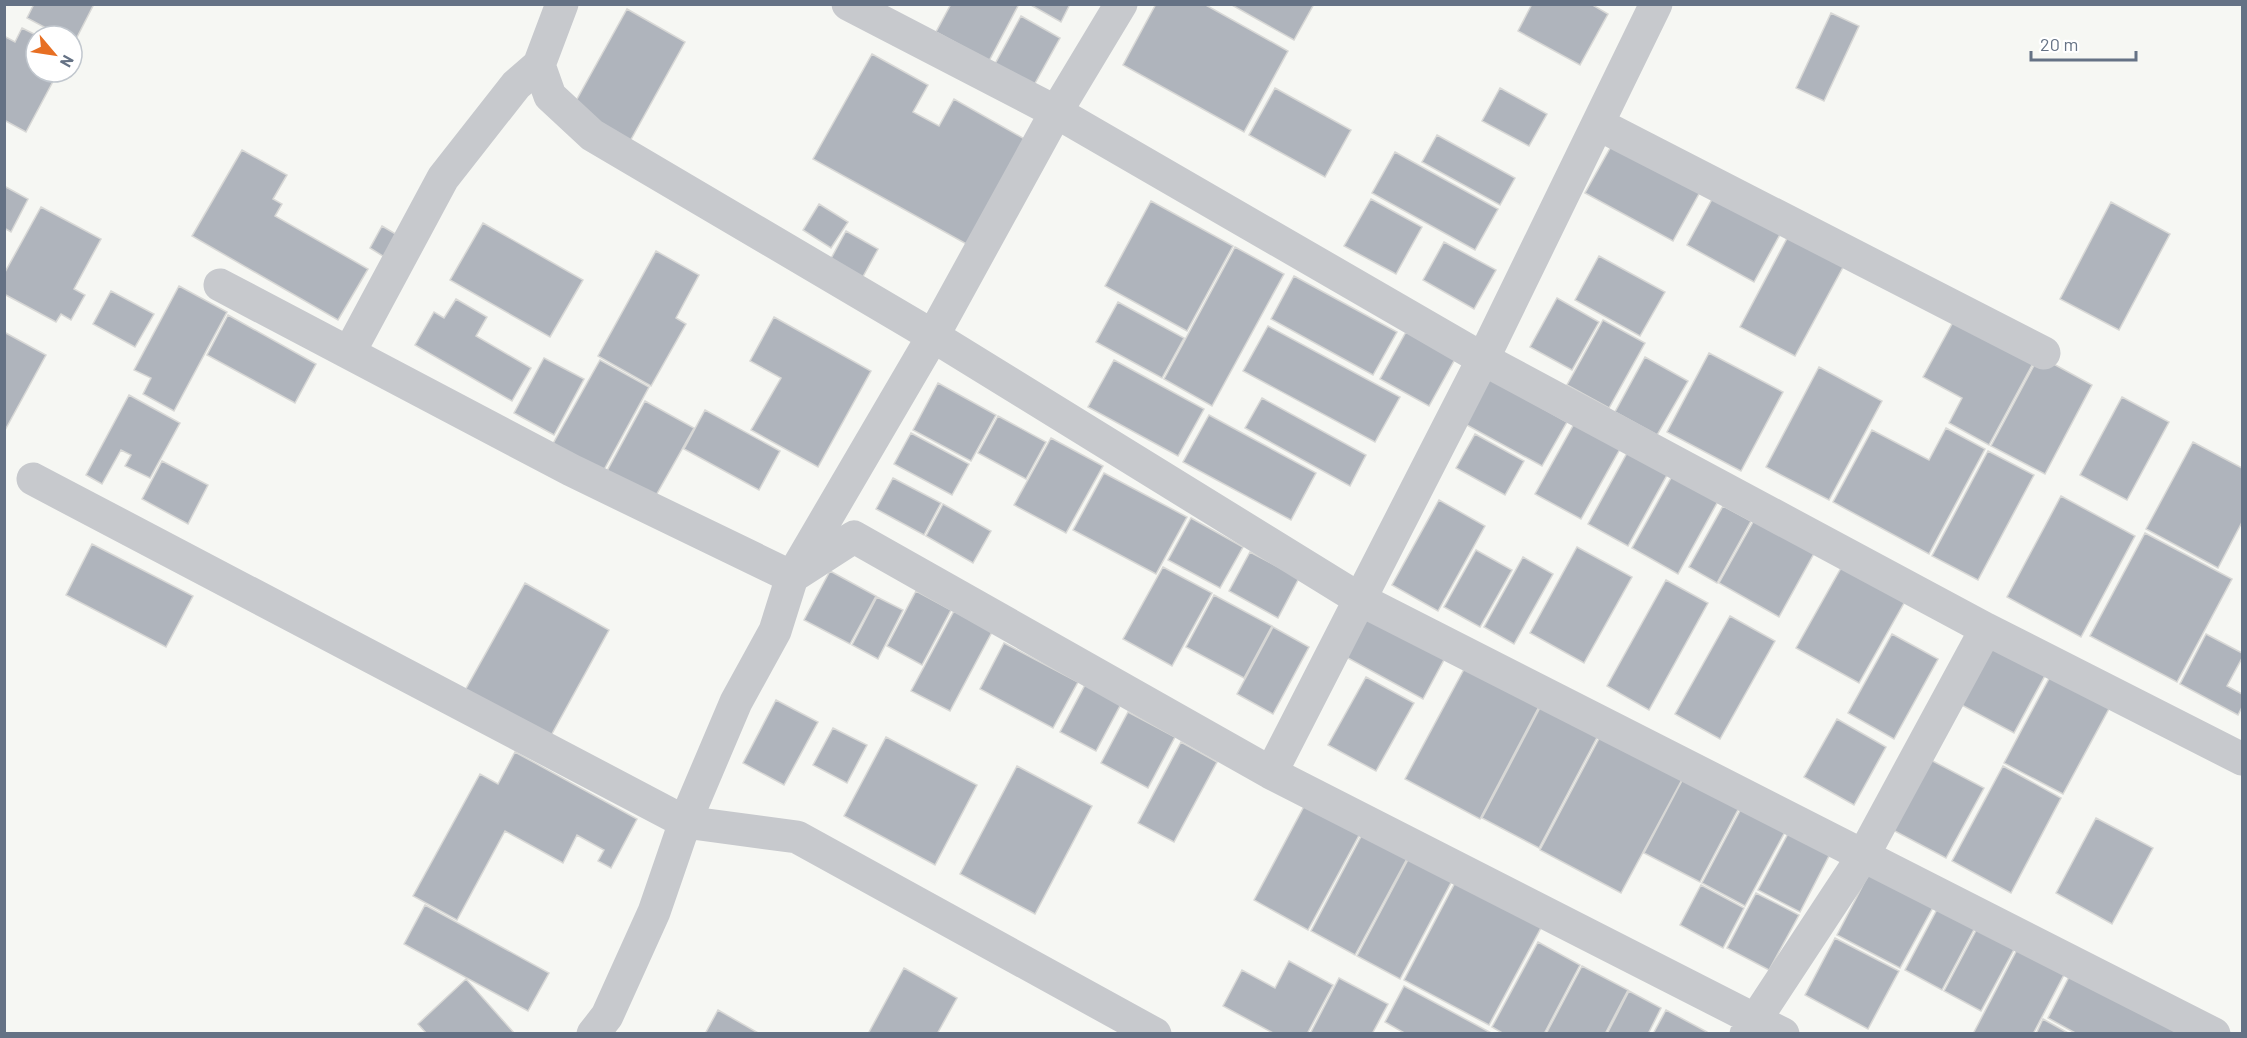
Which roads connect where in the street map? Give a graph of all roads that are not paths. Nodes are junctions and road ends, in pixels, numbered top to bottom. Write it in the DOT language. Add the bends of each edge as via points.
graph roads {
  1 [pos="562,4"];
  2 [pos="848,4"];
  3 [pos="1121,4"];
  4 [pos="1656,4"];
  5 [pos="539,65"];
  6 [pos="1056,112"];
  7 [pos="1598,124"];
  8 [pos="220,285"];
  9 [pos="933,336"];
  10 [pos="349,353"];
  11 [pos="2044,353"];
  12 [pos="1483,359"];
  13 [pos="33,478"];
  14 [pos="792,577"];
  15 [pos="1361,600"];
  16 [pos="1986,629"];
  17 [pos="2242,759"];
  18 [pos="1271,773"];
  19 [pos="685,822"];
  20 [pos="1863,856"];
  21 [pos="1761,1028"];
  22 [pos="593,1034"];
  23 [pos="1155,1034"];
  24 [pos="2214,1034"];
  1 -- 5 [label="street"];
  2 -- 6 [label="street"];
  3 -- 6 [label="street"];
  4 -- 7 [label="street"];
  5 -- 9 [label="street" via="550,96 592,135"];
  5 -- 10 [label="street" via="516,85 443,178"];
  6 -- 9 [label="street"];
  6 -- 12 [label="street"];
  7 -- 11 [label="street"];
  7 -- 12 [label="street"];
  8 -- 10 [label="street"];
  9 -- 14 [label="street"];
  9 -- 15 [label="street"];
  10 -- 14 [label="street" via="571,470"];
  12 -- 15 [label="street"];
  12 -- 16 [label="street"];
  13 -- 19 [label="street"];
  14 -- 18 [label="street" via="854,537"];
  14 -- 19 [label="street" via="775,631 736,702"];
  15 -- 18 [label="street"];
  15 -- 20 [label="street"];
  16 -- 17 [label="street"];
  16 -- 20 [label="street"];
  18 -- 21 [label="street"];
  19 -- 22 [label="street" via="654,912 607,1016"];
  19 -- 23 [label="street" via="797,837"];
  20 -- 21 [label="street"];
  20 -- 24 [label="street"];
}
